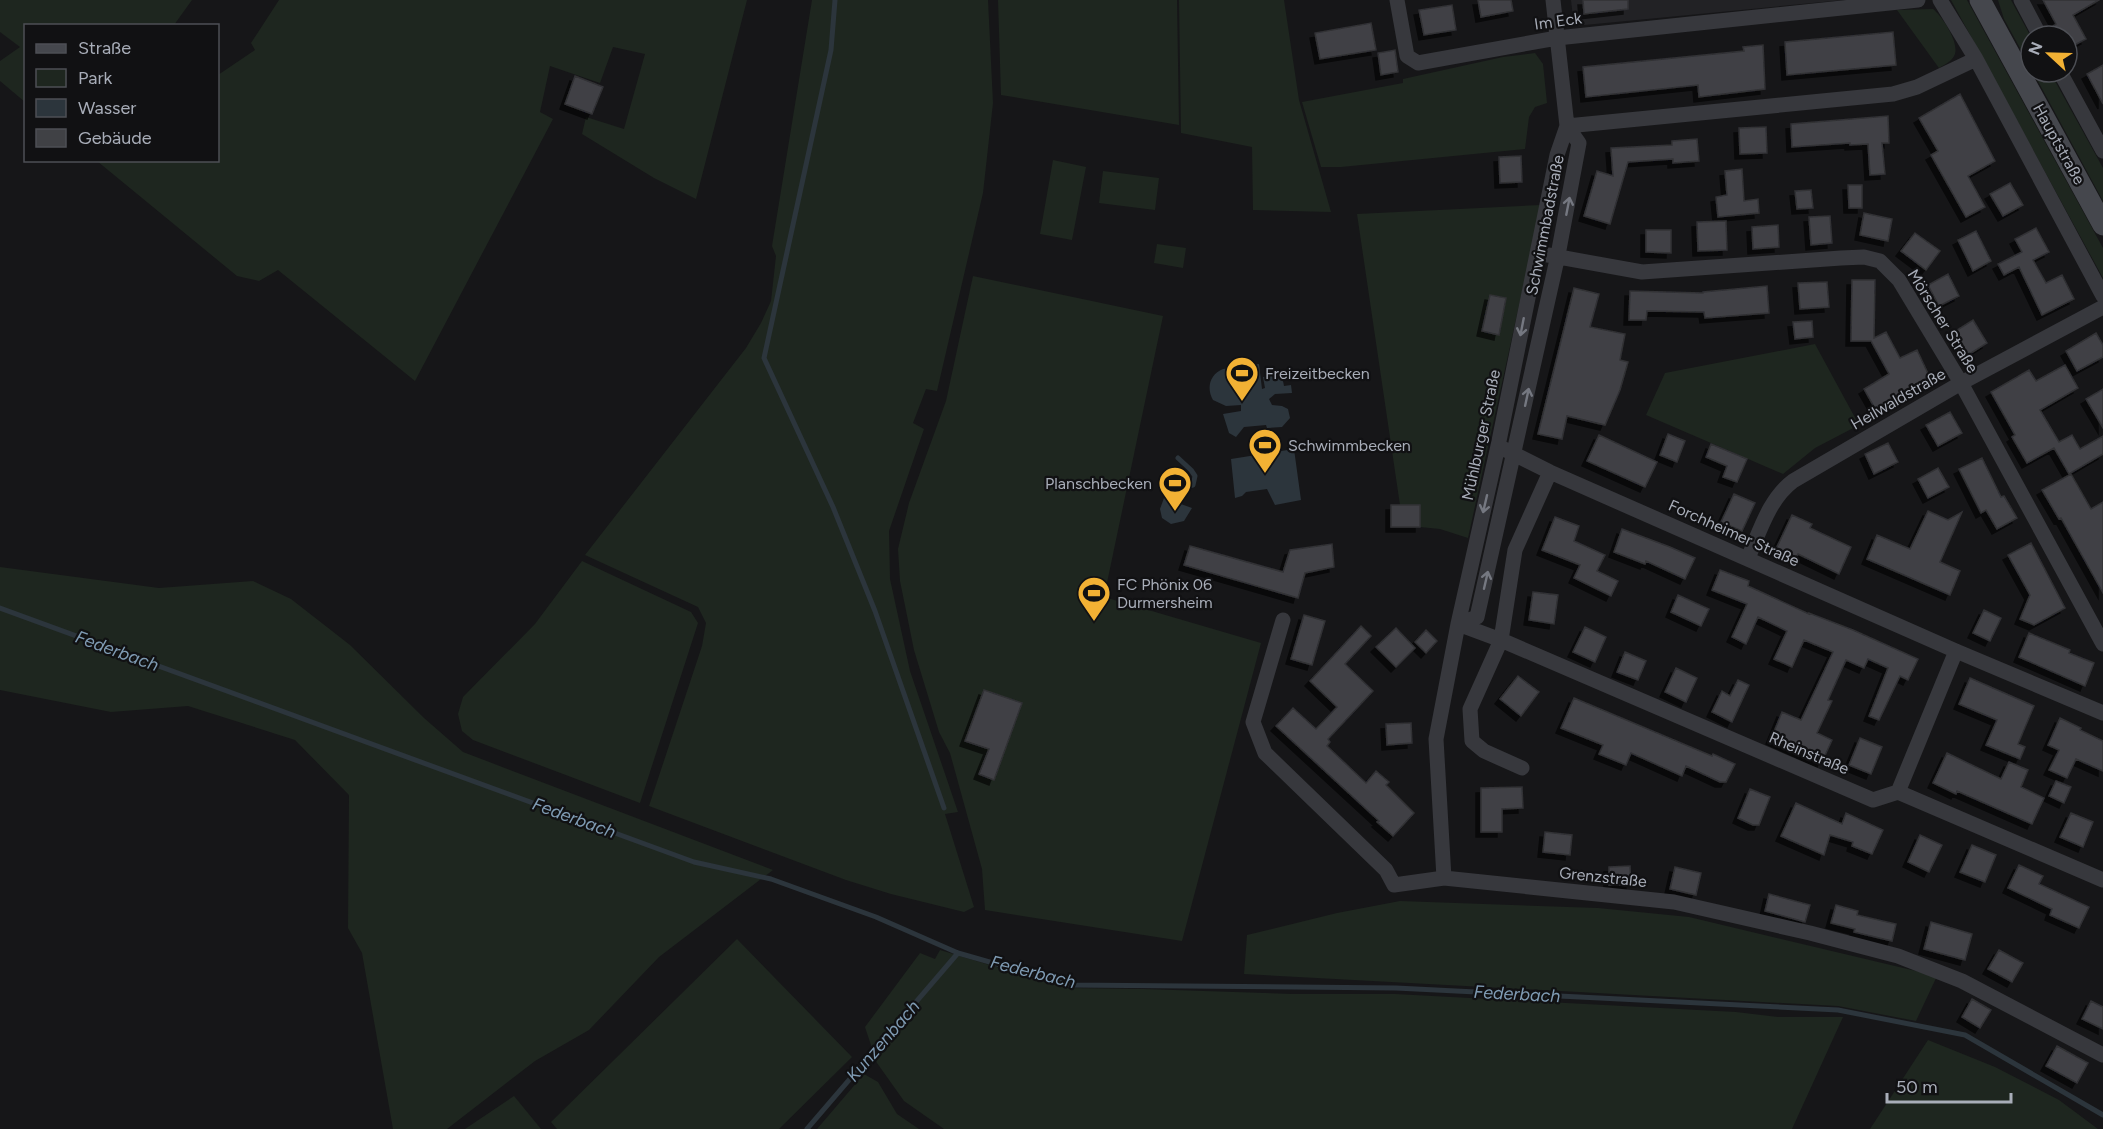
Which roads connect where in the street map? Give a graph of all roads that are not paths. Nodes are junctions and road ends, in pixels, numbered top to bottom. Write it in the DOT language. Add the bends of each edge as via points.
graph roads {
  1 [pos="1397,0"];
  2 [pos="1553,0"];
  3 [pos="1918,0"];
  4 [pos="1940,0"];
  5 [pos="1980,0"];
  6 [pos="2021,0"];
  7 [pos="2034,24"];
  8 [pos="1557,38"];
  9 [pos="1976,59"];
  10 [pos="2067,84"];
  11 [pos="1567,126"];
  12 [pos="2103,151"];
  13 [pos="2103,225"];
  14 [pos="1537,253"];
  15 [pos="1558,255"];
  16 [pos="2103,296"];
  17 [pos="2103,308"];
  18 [pos="1961,383"];
  19 [pos="1498,446"];
  20 [pos="1514,454"];
  21 [pos="1550,472"];
  22 [pos="1748,558"];
  23 [pos="1283,620"];
  24 [pos="1458,624"];
  25 [pos="1502,640"];
  26 [pos="2103,644"];
  27 [pos="1956,651"];
  28 [pos="2103,713"];
  29 [pos="1522,768"];
  30 [pos="1898,792"];
  31 [pos="1444,878"];
  32 [pos="2103,880"];
  33 [pos="2103,1056"];
  1 -- 8 [label="street, Im Eck" via="1407,56 1418,63"];
  2 -- 8 [label="street, Mühlburger Straße"];
  3 -- 8 [label="street, Im Eck"];
  4 -- 9 [label="street"];
  5 -- 13 [label="street, Hauptstraße"];
  6 -- 7 [label="street"];
  8 -- 11 [label="street, Mühlburger Straße"];
  9 -- 11 [label="street" via="1893,94"];
  9 -- 16 [label="street"];
  10 -- 12 [label="street"];
  11 -- 14 [label="street, Mühlburger Straße" via="1557,155"];
  15 -- 11 [label="street, Schwimmbadstraße, one-way" via="1579,143"];
  14 -- 15 [label="street, Mörscher Straße"];
  14 -- 19 [label="street, Mühlburger Straße, one-way"];
  15 -- 18 [label="street, Mörscher Straße" via="1642,272 1840,258 1880,261 1899,280"];
  20 -- 15 [label="street, Schwimmbadstraße, one-way"];
  17 -- 18 [label="street, Heilwaldstraße"];
  18 -- 22 [label="street, Heilwaldstraße" via="1781,490"];
  18 -- 26 [label="street, Mörscher Straße"];
  19 -- 20 [label="street, Forchheimer Straße"];
  19 -- 24 [label="street, Mühlburger Straße, one-way"];
  20 -- 21 [label="street, Forchheimer Straße"];
  24 -- 20 [label="street, Schwimmbadstraße, one-way" via="1477,617"];
  21 -- 22 [label="street, Forchheimer Straße"];
  21 -- 25 [label="street" via="1515,550"];
  22 -- 27 [label="street, Forchheimer Straße"];
  23 -- 31 [label="street, Grenzstraße" via="1254,722 1265,753 1386,870 1394,885"];
  24 -- 25 [label="street, Rheinstraße"];
  24 -- 31 [label="street, Mühlburger Straße" via="1436,738"];
  25 -- 29 [label="street" via="1470,709 1472,741 1484,751"];
  25 -- 30 [label="street, Rheinstraße" via="1873,800"];
  27 -- 28 [label="street, Forchheimer Straße"];
  27 -- 30 [label="street"];
  30 -- 32 [label="street"];
  31 -- 33 [label="street, Grenzstraße" via="1674,902 1898,956 1962,981"];
}
